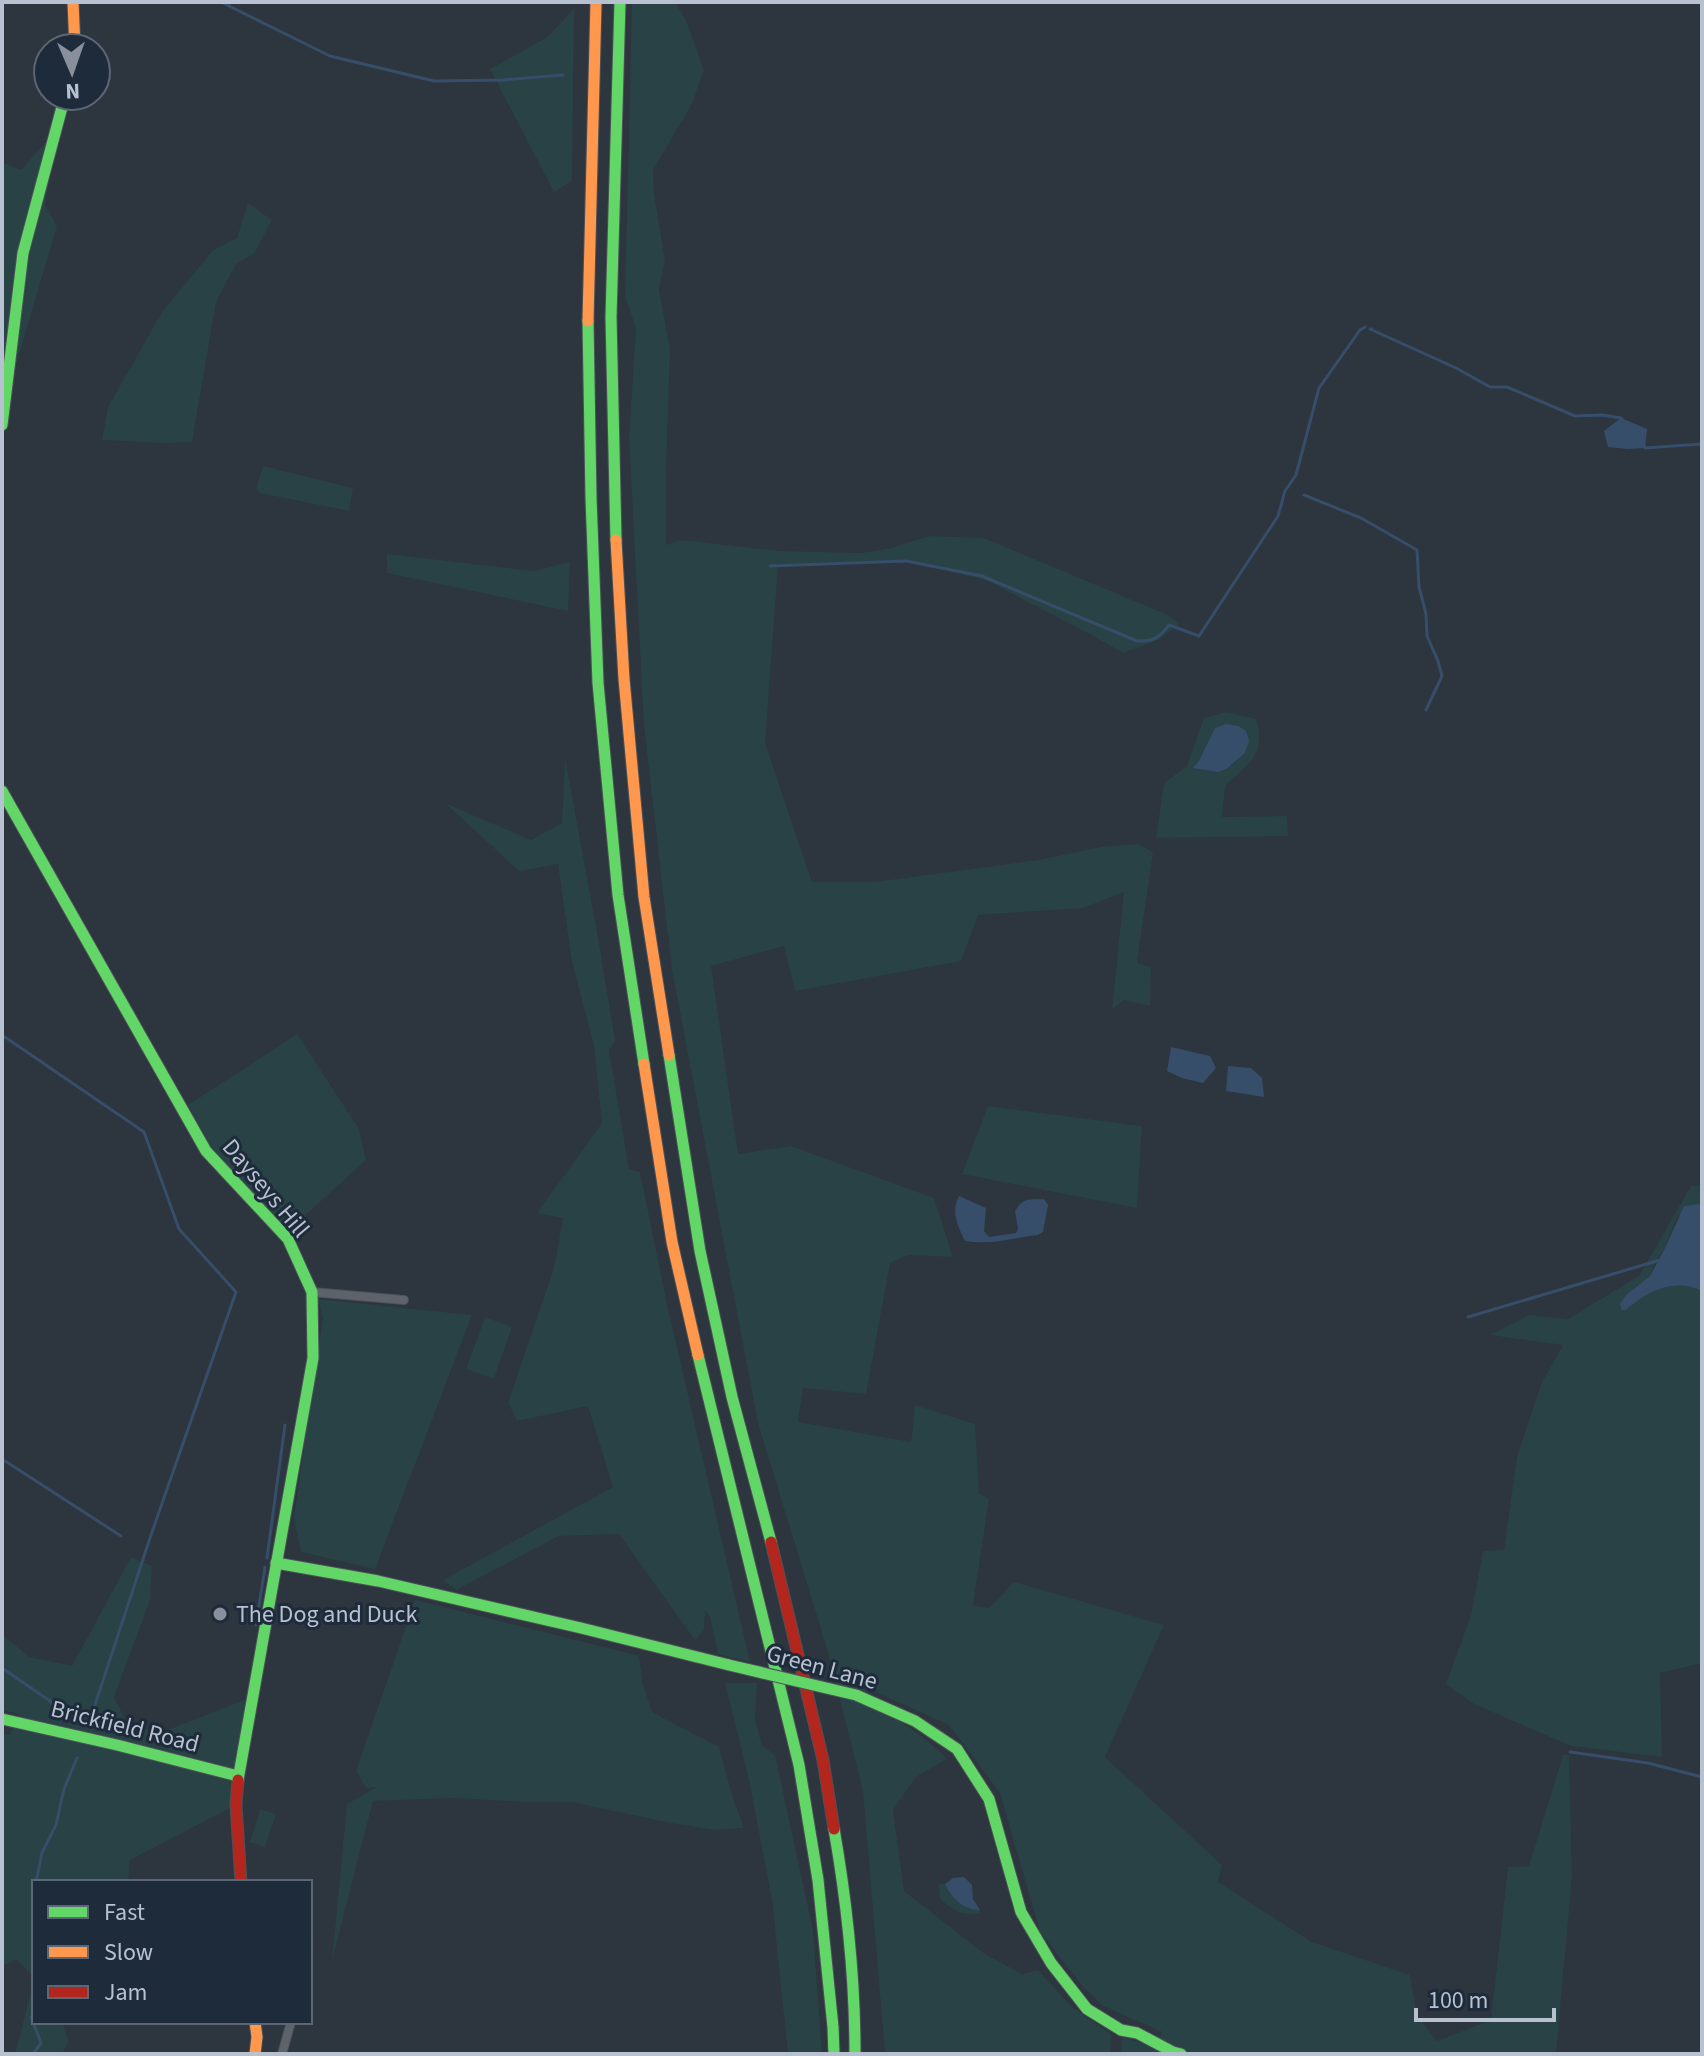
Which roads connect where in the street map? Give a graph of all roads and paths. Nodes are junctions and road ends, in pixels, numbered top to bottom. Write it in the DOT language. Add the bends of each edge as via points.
graph roads {
  1 [pos="73,2"];
  2 [pos="596,2"];
  3 [pos="620,2"];
  4 [pos="75,32"];
  5 [pos="61,112"];
  6 [pos="2,425"];
  7 [pos="2,791"];
  8 [pos="312,1292"];
  9 [pos="404,1300"];
  10 [pos="276,1563"];
  11 [pos="2,1719"];
  12 [pos="238,1776"];
  13 [pos="241,1880"];
  14 [pos="255,2024"];
  15 [pos="290,2024"];
  16 [pos="255,2054"];
  17 [pos="282,2054"];
  18 [pos="834,2054"];
  19 [pos="855,2054"];
  20 [pos="1181,2054"];
  1 -- 4 [label="main road"];
  2 -- 18 [label="main road" via="588,314 591,498 598,683 618,895 672,1242 799,1765 818,1880"];
  3 -- 19 [label="main road" via="611,317 614,498 644,897 700,1251 829,1791 843,1880"];
  5 -- 6 [label="main road" via="23,253"];
  7 -- 8 [label="main road, Dayseys Hill" via="206,1151 288,1239"];
  8 -- 9 [label="street"];
  8 -- 10 [label="main road, Dayseys Hill" via="313,1358"];
  10 -- 12 [label="main road, Dayseys Hill"];
  10 -- 20 [label="main road, Green Lane, bridge" via="378,1581 856,1695 915,1721 957,1749 989,1799 1021,1912 1087,2009 1121,2030"];
  11 -- 12 [label="main road, Brickfield Road"];
  12 -- 13 [label="main road, Dayseys Hill"];
  14 -- 16 [label="main road"];
  15 -- 17 [label="street"];
}
